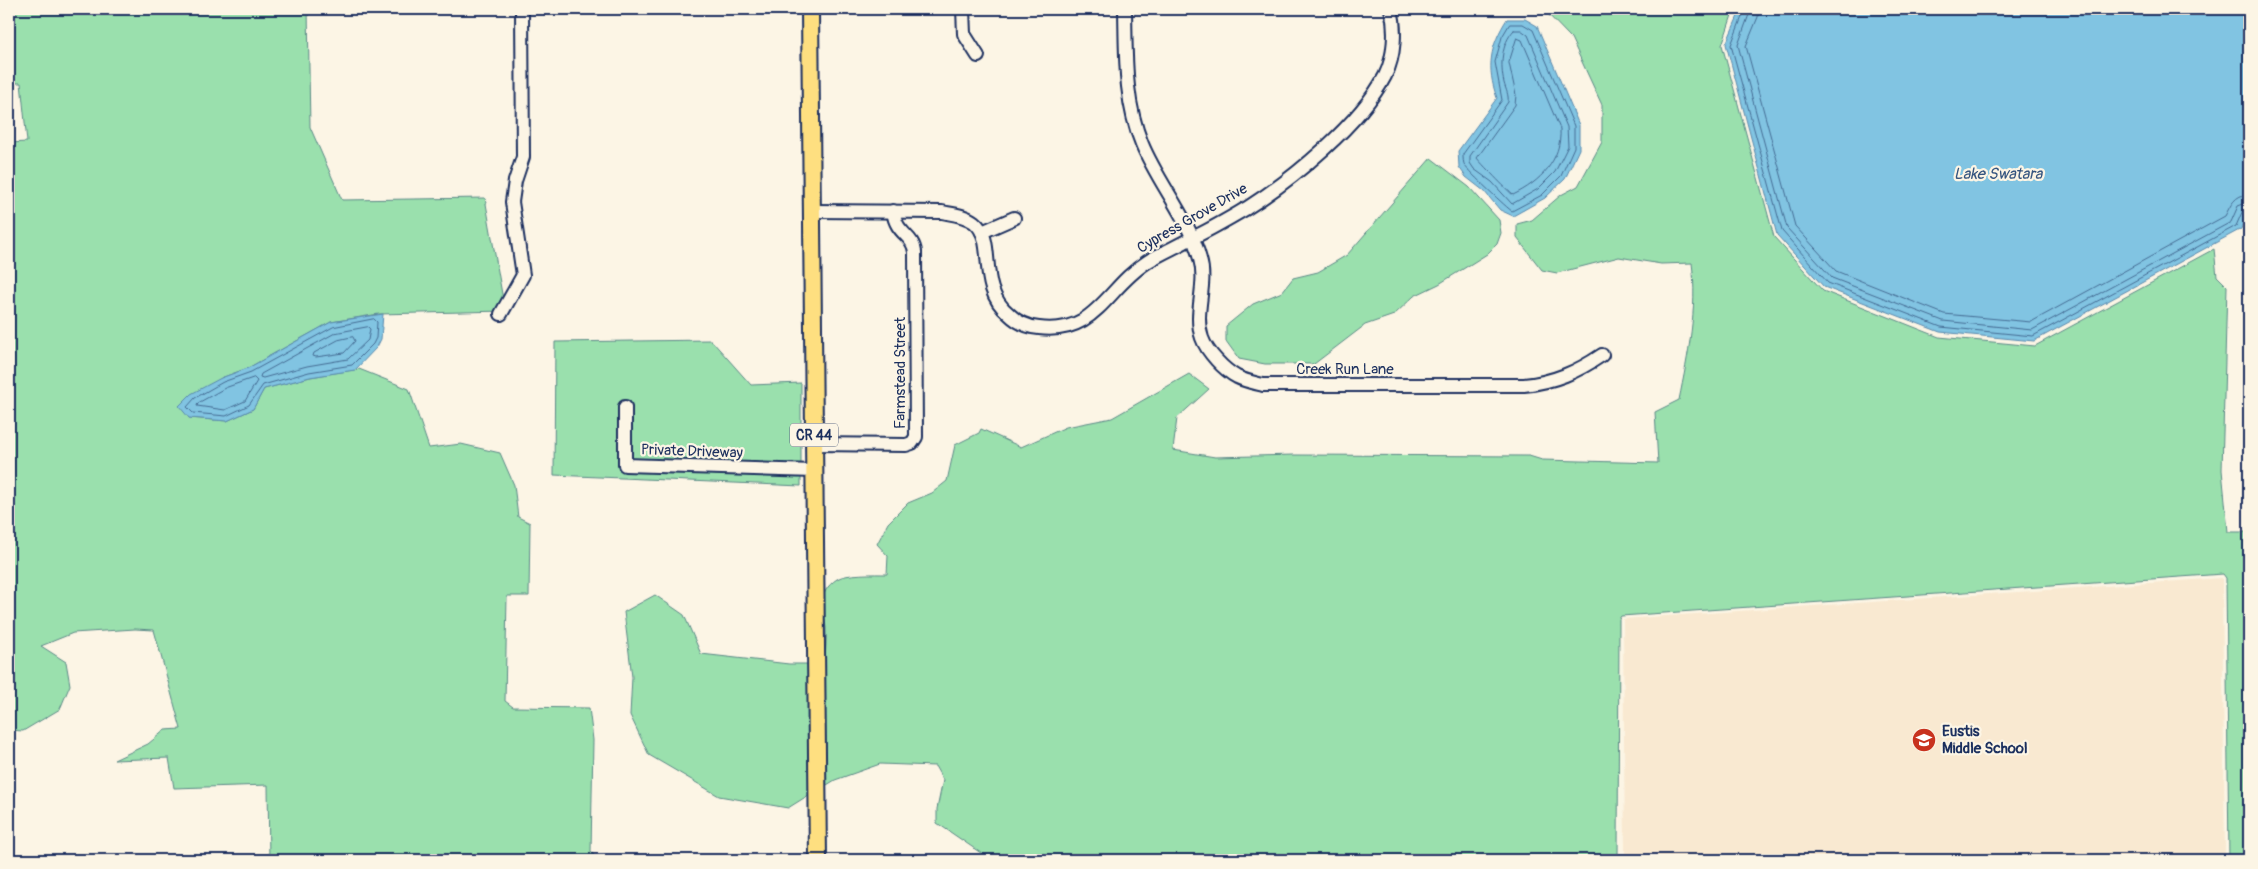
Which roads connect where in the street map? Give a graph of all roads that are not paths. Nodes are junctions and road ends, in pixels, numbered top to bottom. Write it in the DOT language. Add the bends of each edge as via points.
graph roads {
  1 [pos="522,9"];
  2 [pos="810,9"];
  3 [pos="964,9"];
  4 [pos="1126,9"];
  5 [pos="1391,9"];
  6 [pos="978,56"];
  7 [pos="812,211"];
  8 [pos="893,211"];
  9 [pos="1014,218"];
  10 [pos="982,232"];
  11 [pos="1192,239"];
  12 [pos="501,314"];
  13 [pos="1602,355"];
  14 [pos="625,408"];
  15 [pos="814,444"];
  16 [pos="815,471"];
  17 [pos="818,860"];
  1 -- 12 [label="street" via="523,158 512,202 522,275"];
  2 -- 7 [label="main road, CR 44"];
  3 -- 6 [label="street" via="964,34"];
  4 -- 11 [label="street, Creek Run Lane" via="1126,75 1134,118 1142,144"];
  5 -- 11 [label="street, Cypress Grove Drive" via="1395,25 1386,74 1362,110 1309,163 1248,207"];
  7 -- 8 [label="street"];
  7 -- 15 [label="main road, CR 44"];
  8 -- 10 [label="street" via="959,215 974,222"];
  8 -- 15 [label="street, Farmstead Street" via="897,227 915,249 916,437 906,445"];
  9 -- 10 [label="street"];
  10 -- 11 [label="street, Cypress Grove Drive" via="992,293 1003,310 1017,322 1038,328 1078,324 1095,313 1136,269"];
  11 -- 13 [label="street, Creek Run Lane" via="1203,274 1198,314 1202,339 1219,363 1238,378 1263,385 1524,385 1547,383 1580,370"];
  14 -- 16 [label="street, Private Driveway" via="625,464"];
  15 -- 16 [label="main road, CR 44"];
  16 -- 17 [label="main road, CR 44"];
}
